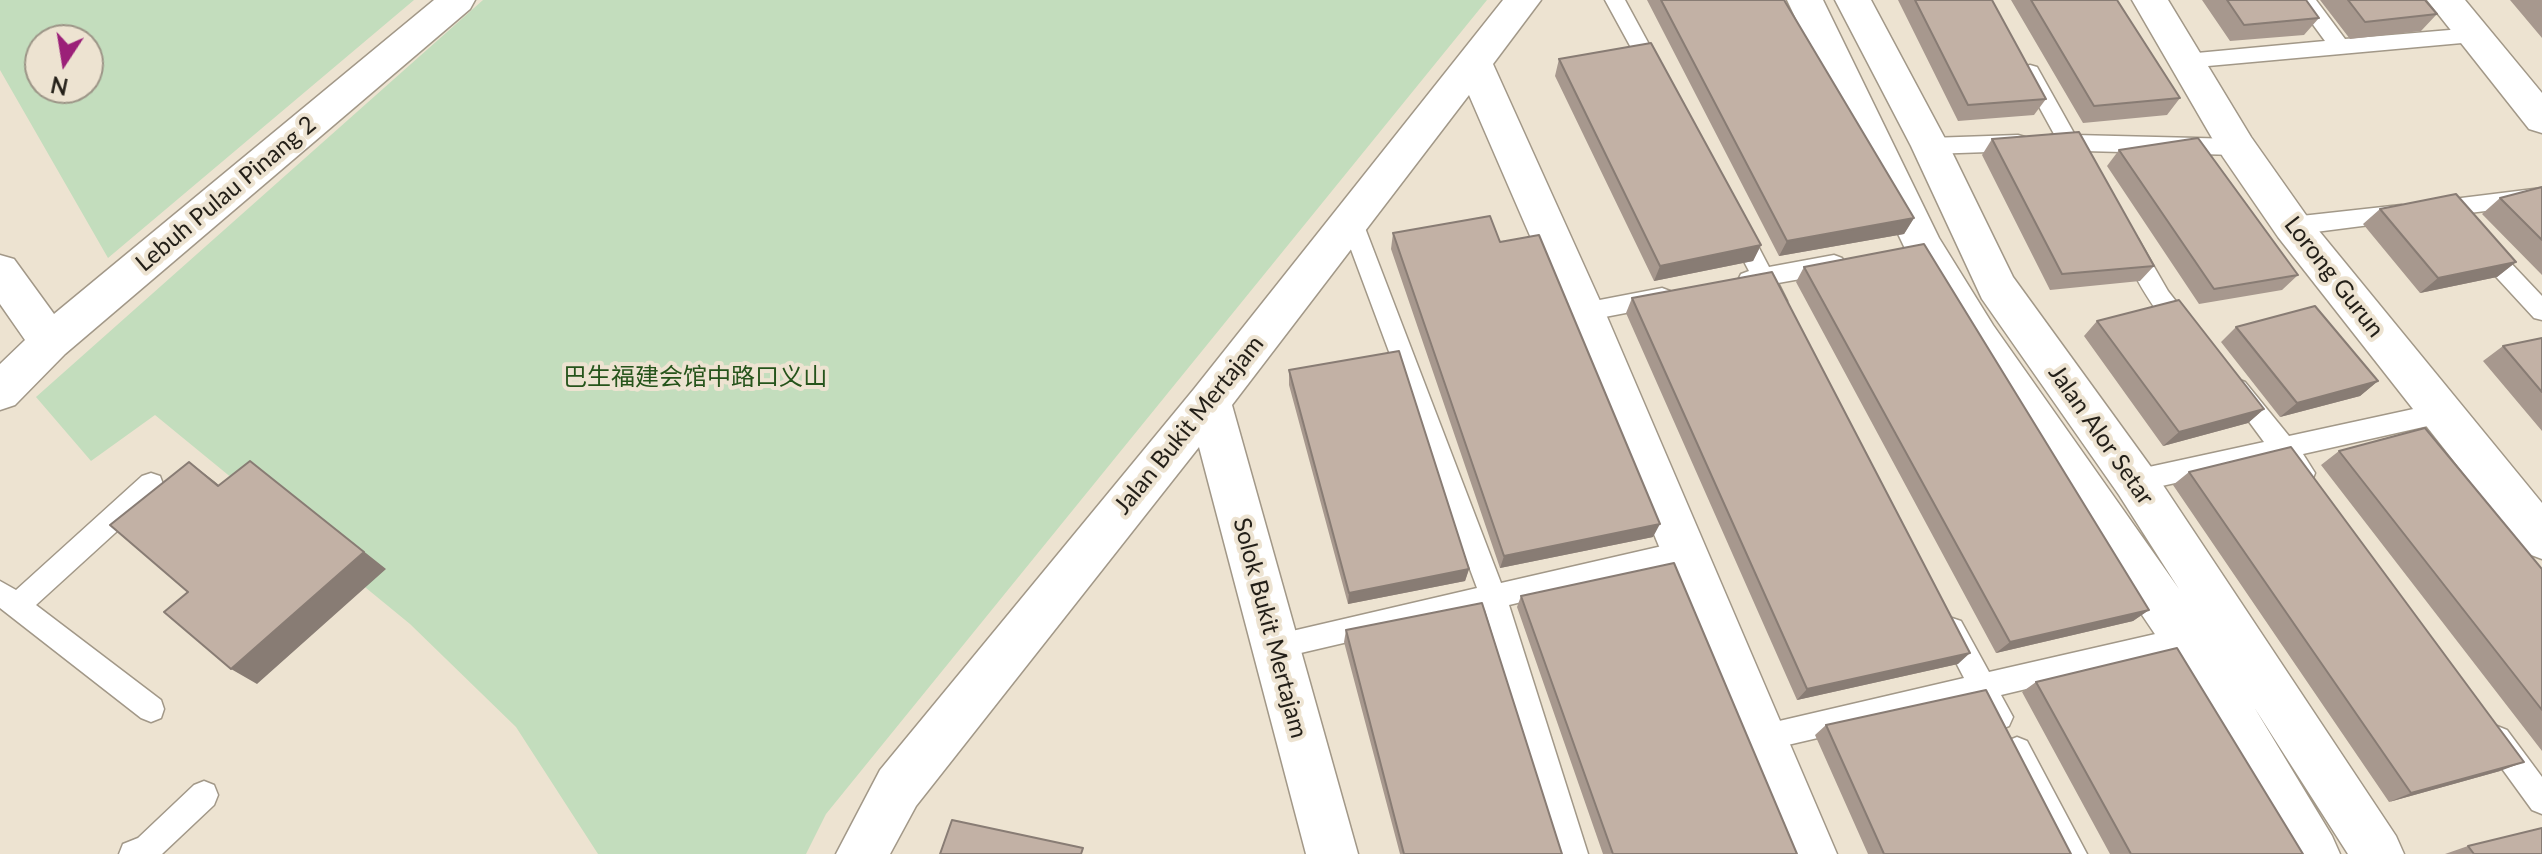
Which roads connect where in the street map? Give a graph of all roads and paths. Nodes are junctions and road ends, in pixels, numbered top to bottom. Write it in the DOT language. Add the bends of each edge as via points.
graph roads {
  1 [pos="457,0"];
  2 [pos="1523,0"];
  3 [pos="1615,0"];
  4 [pos="1805,0"];
  5 [pos="1853,0"];
  6 [pos="2150,0"];
  7 [pos="2305,0"];
  8 [pos="2445,0"];
  9 [pos="2473,35"];
  10 [pos="2340,47"];
  11 [pos="2018,52"];
  12 [pos="2186,61"];
  13 [pos="1474,63"];
  14 [pos="1667,97"];
  15 [pos="2542,119"];
  16 [pos="2068,142"];
  17 [pos="1930,146"];
  18 [pos="2237,147"];
  19 [pos="2091,181"];
  20 [pos="2542,196"];
  21 [pos="1726,208"];
  22 [pos="2445,208"];
  23 [pos="1351,220"];
  24 [pos="2292,226"];
  25 [pos="2122,232"];
  26 [pos="1851,260"];
  27 [pos="0,271"];
  28 [pos="1764,277"];
  29 [pos="1734,283"];
  30 [pos="1689,292"];
  31 [pos="2542,311"];
  32 [pos="1584,312"];
  33 [pos="1786,318"];
  34 [pos="50,342"];
  35 [pos="2199,343"];
  36 [pos="2218,366"];
  37 [pos="0,392"];
  38 [pos="1209,402"];
  39 [pos="2441,413"];
  40 [pos="2285,448"];
  41 [pos="2135,481"];
  42 [pos="151,484"];
  43 [pos="2322,498"];
  44 [pos="2542,538"];
  45 [pos="1684,552"];
  46 [pos="1493,596"];
  47 [pos="9,599"];
  48 [pos="1939,605"];
  49 [pos="2186,639"];
  50 [pos="1275,647"];
  51 [pos="1983,687"];
  52 [pos="151,709"];
  53 [pos="2478,712"];
  54 [pos="1762,738"];
  55 [pos="204,795"];
  56 [pos="2542,800"];
  57 [pos="133,854"];
  58 [pos="862,854"];
  59 [pos="1332,854"];
  60 [pos="1574,854"];
  61 [pos="1811,854"];
  62 [pos="2073,854"];
  63 [pos="2314,854"];
  64 [pos="2378,854"];
  1 -- 34 [label="street, Lebuh Pulau Pinang 2"];
  2 -- 13 [label="street, Jalan Bukit Mertajam"];
  3 -- 14 [label="lane"];
  4 -- 49 [label="street" via="1909,249 1978,337"];
  5 -- 17 [label="street, Jalan Alor Setar"];
  6 -- 12 [label="street, Lorong Gurun"];
  7 -- 10 [label="lane"];
  8 -- 9 [label="street"];
  9 -- 10 [label="lane"];
  9 -- 15 [label="street"];
  10 -- 12 [label="lane"];
  11 -- 16 [label="lane"];
  12 -- 18 [label="street, Lorong Gurun"];
  13 -- 23 [label="street, Jalan Bukit Mertajam"];
  13 -- 32 [label="street"];
  16 -- 17 [label="lane"];
  16 -- 18 [label="lane"];
  16 -- 19 [label="lane"];
  17 -- 41 [label="street, Jalan Alor Setar" via="1997,287"];
  18 -- 24 [label="street, Lorong Gurun"];
  20 -- 22 [label="lane"];
  21 -- 28 [label="lane"];
  22 -- 24 [label="lane"];
  22 -- 31 [label="lane"];
  23 -- 38 [label="street, Jalan Bukit Mertajam"];
  23 -- 46 [label="lane"];
  24 -- 39 [label="street, Lorong Gurun"];
  25 -- 35 [label="lane" via="2160,297"];
  26 -- 28 [label="lane"];
  27 -- 34 [label="street"];
  28 -- 29 [label="lane"];
  28 -- 33 [label="lane"];
  30 -- 32 [label="lane"];
  32 -- 45 [label="street"];
  34 -- 37 [label="street, Lebuh Pulau Pinang 2"];
  36 -- 40 [label="lane"];
  38 -- 50 [label="street, Solok Bukit Mertajam"];
  38 -- 58 [label="street, Jalan Bukit Mertajam" via="898,788"];
  39 -- 40 [label="lane"];
  39 -- 44 [label="street, Lorong Gurun"];
  40 -- 41 [label="lane"];
  40 -- 43 [label="lane"];
  41 -- 64 [label="street, Jalan Alor Setar"];
  42 -- 47 [label="lane"];
  45 -- 46 [label="lane"];
  45 -- 54 [label="street"];
  46 -- 50 [label="lane"];
  46 -- 60 [label="lane"];
  47 -- 52 [label="lane"];
  48 -- 51 [label="lane"];
  49 -- 51 [label="lane"];
  49 -- 63 [label="street"];
  50 -- 59 [label="street, Solok Bukit Mertajam"];
  51 -- 54 [label="lane"];
  51 -- 62 [label="lane"];
  53 -- 56 [label="lane"];
  54 -- 61 [label="street"];
  55 -- 57 [label="lane" via="148,848"];
}
